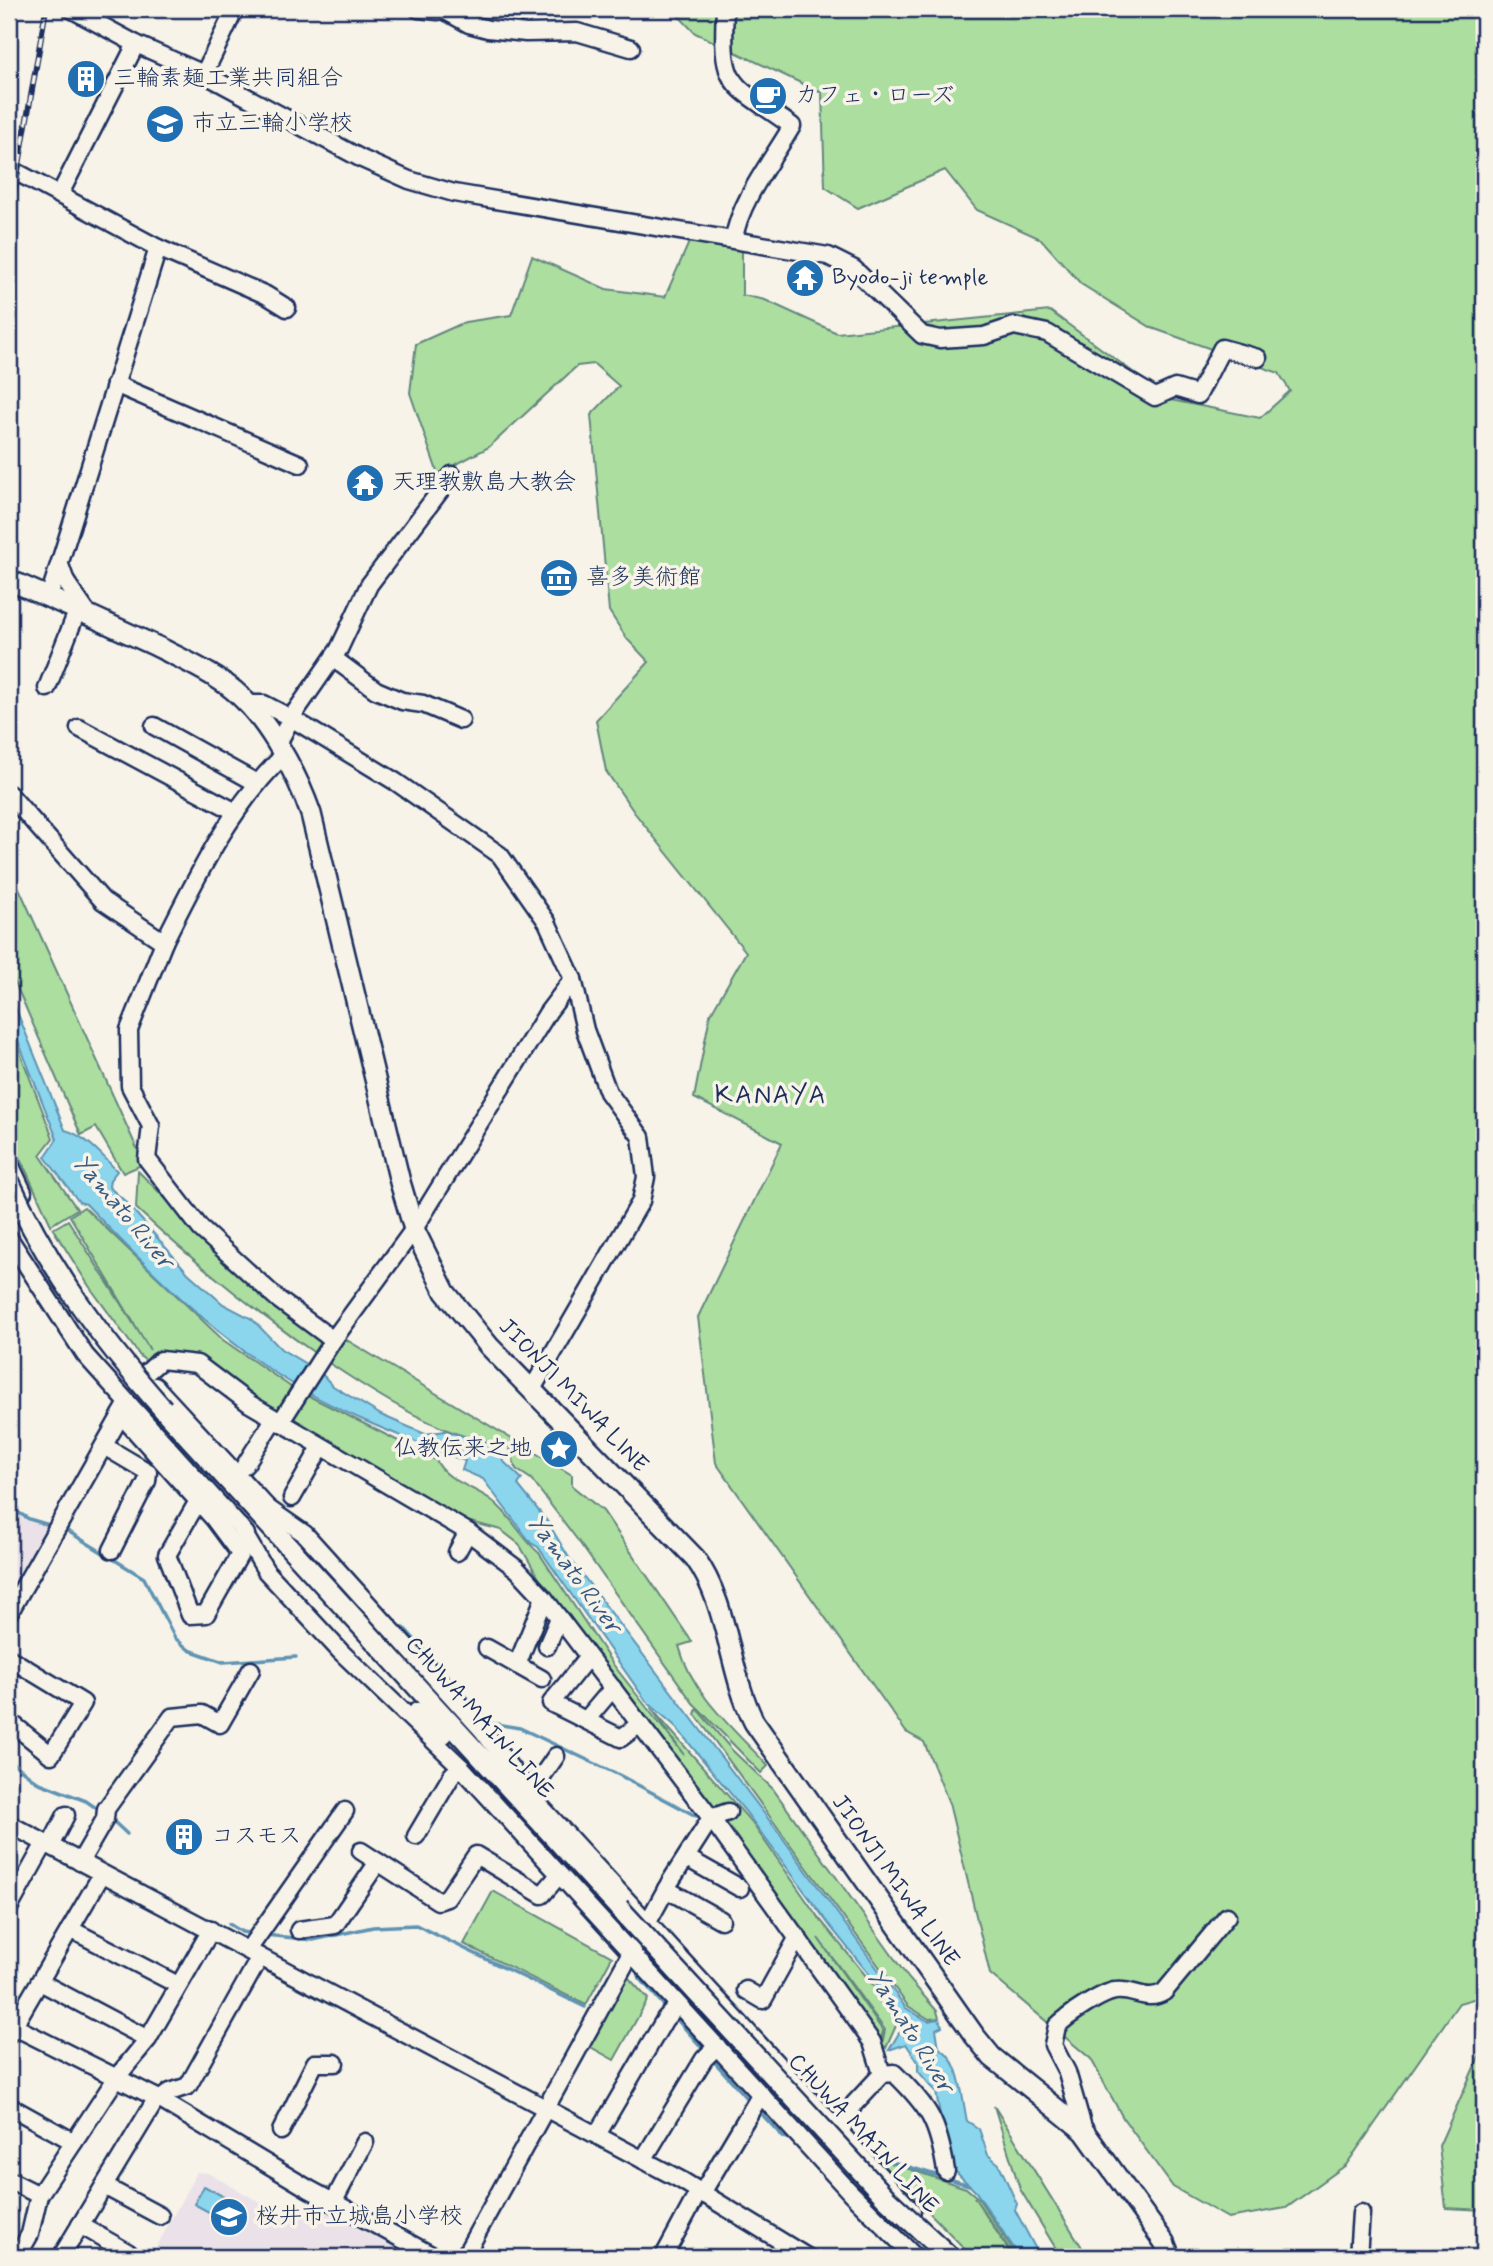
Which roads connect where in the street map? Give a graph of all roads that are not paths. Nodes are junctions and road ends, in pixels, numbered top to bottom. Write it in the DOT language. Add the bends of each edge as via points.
graph roads {
  1 [pos="71,9"];
  2 [pos="235,9"];
  3 [pos="418,9"];
  4 [pos="442,9"];
  5 [pos="724,9"];
  6 [pos="104,16"];
  7 [pos="136,44"];
  8 [pos="632,48"];
  9 [pos="204,74"];
  10 [pos="9,168"];
  11 [pos="60,194"];
  12 [pos="734,239"];
  13 [pos="158,248"];
  14 [pos="287,308"];
  15 [pos="1258,358"];
  16 [pos="116,384"];
  17 [pos="300,464"];
  18 [pos="452,475"];
  19 [pos="60,565"];
  20 [pos="9,580"];
  21 [pos="49,597"];
  22 [pos="83,611"];
  23 [pos="333,657"];
  24 [pos="47,688"];
  25 [pos="246,704"];
  26 [pos="291,718"];
  27 [pos="461,720"];
  28 [pos="155,726"];
  29 [pos="79,728"];
  30 [pos="280,751"];
  31 [pos="256,782"];
  32 [pos="9,794"];
  33 [pos="236,813"];
  34 [pos="164,942"];
  35 [pos="573,979"];
  36 [pos="9,1163"];
  37 [pos="9,1181"];
  38 [pos="9,1211"];
  39 [pos="414,1229"];
  40 [pos="9,1238"];
  41 [pos="333,1340"];
  42 [pos="145,1374"];
  43 [pos="531,1391"];
  44 [pos="124,1410"];
  45 [pos="159,1413"];
  46 [pos="277,1421"];
  47 [pos="104,1446"];
  48 [pos="321,1447"];
  49 [pos="245,1465"];
  50 [pos="292,1498"];
  51 [pos="198,1501"];
  52 [pos="240,1527"];
  53 [pos="468,1532"];
  54 [pos="112,1550"];
  55 [pos="457,1552"];
  56 [pos="544,1598"];
  57 [pos="9,1613"];
  58 [pos="559,1618"];
  59 [pos="547,1646"];
  60 [pos="487,1648"];
  61 [pos="588,1657"];
  62 [pos="9,1658"];
  63 [pos="517,1665"];
  64 [pos="251,1670"];
  65 [pos="542,1679"];
  66 [pos="612,1688"];
  67 [pos="586,1720"];
  68 [pos="9,1721"];
  69 [pos="640,1724"];
  70 [pos="444,1735"];
  71 [pos="556,1756"];
  72 [pos="461,1767"];
  73 [pos="523,1795"];
  74 [pos="345,1811"];
  75 [pos="727,1812"];
  76 [pos="66,1815"];
  77 [pos="711,1818"];
  78 [pos="9,1824"];
  79 [pos="416,1836"];
  80 [pos="47,1844"];
  81 [pos="361,1851"];
  82 [pos="687,1858"];
  83 [pos="378,1862"];
  84 [pos="80,1863"];
  85 [pos="102,1874"];
  86 [pos="559,1875"];
  87 [pos="740,1888"];
  88 [pos="666,1889"];
  89 [pos="9,1908"];
  90 [pos="614,1911"];
  91 [pos="1227,1916"];
  92 [pos="721,1920"];
  93 [pos="646,1922"];
  94 [pos="70,1929"];
  95 [pos="211,1930"];
  96 [pos="299,1930"];
  97 [pos="798,1937"];
  98 [pos="630,1951"];
  99 [pos="254,1953"];
  100 [pos="40,1982"];
  101 [pos="178,1986"];
  102 [pos="746,1990"];
  103 [pos="678,2005"];
  104 [pos="13,2025"];
  105 [pos="148,2039"];
  106 [pos="717,2046"];
  107 [pos="335,2063"];
  108 [pos="120,2072"];
  109 [pos="882,2074"];
  110 [pos="761,2094"];
  111 [pos="162,2097"];
  112 [pos="9,2106"];
  113 [pos="545,2107"];
  114 [pos="281,2131"];
  115 [pos="1084,2131"];
  116 [pos="840,2133"];
  117 [pos="597,2135"];
  118 [pos="74,2142"];
  119 [pos="365,2142"];
  120 [pos="643,2160"];
  121 [pos="946,2171"];
  122 [pos="9,2180"];
  123 [pos="104,2186"];
  124 [pos="700,2192"];
  125 [pos="39,2196"];
  126 [pos="335,2199"];
  127 [pos="1361,2213"];
  128 [pos="160,2216"];
  129 [pos="80,2225"];
  130 [pos="129,2253"];
  131 [pos="665,2254"];
  132 [pos="17,2257"];
  133 [pos="61,2257"];
  134 [pos="435,2257"];
  135 [pos="464,2257"];
  136 [pos="807,2257"];
  137 [pos="915,2257"];
  138 [pos="930,2257"];
  139 [pos="950,2257"];
  140 [pos="957,2257"];
  141 [pos="1170,2257"];
  142 [pos="1358,2257"];
  1 -- 6 [label="street"];
  2 -- 9 [label="street"];
  3 -- 4 [label="street"];
  4 -- 8 [label="street" via="488,29 577,32"];
  5 -- 12 [label="street" via="728,76 755,102 792,126 736,223"];
  6 -- 7 [label="street"];
  7 -- 9 [label="street"];
  7 -- 11 [label="street"];
  9 -- 12 [label="street" via="409,180 454,193"];
  10 -- 11 [label="street"];
  11 -- 13 [label="street"];
  12 -- 15 [label="street" via="842,260 922,335 940,339 984,336 1014,326 1047,333 1155,397 1175,388 1198,395 1222,348"];
  13 -- 14 [label="street"];
  13 -- 16 [label="street"];
  16 -- 17 [label="street"];
  16 -- 19 [label="street"];
  18 -- 23 [label="street" via="369,585"];
  19 -- 21 [label="street"];
  19 -- 22 [label="street"];
  20 -- 21 [label="main road, JIONJI MIWA LINE"];
  21 -- 22 [label="main road, JIONJI MIWA LINE"];
  22 -- 24 [label="street"];
  22 -- 25 [label="main road, JIONJI MIWA LINE" via="198,667"];
  23 -- 26 [label="street"];
  23 -- 27 [label="street" via="376,690"];
  25 -- 26 [label="street" via="264,704"];
  25 -- 30 [label="main road, JIONJI MIWA LINE"];
  26 -- 30 [label="street"];
  26 -- 35 [label="street" via="396,782 499,855 547,922"];
  28 -- 31 [label="street"];
  29 -- 33 [label="street"];
  30 -- 31 [label="street"];
  30 -- 39 [label="main road, JIONJI MIWA LINE" via="299,779 311,814"];
  31 -- 33 [label="street"];
  32 -- 34 [label="street" via="103,901"];
  33 -- 34 [label="street"];
  34 -- 41 [label="street" via="129,1030 130,1086 151,1126 147,1159 201,1228 279,1300"];
  35 -- 39 [label="street"];
  35 -- 43 [label="street" via="585,1030 608,1092 641,1137 646,1177 640,1200"];
  36 -- 42 [label="street" via="36,1219 84,1298"];
  37 -- 45 [label="main road, CHUWA MAIN LINE, bridge" via="48,1256"];
  38 -- 45 [label="main road, CHUWA MAIN LINE" via="67,1310"];
  39 -- 41 [label="street"];
  39 -- 43 [label="main road, JIONJI MIWA LINE" via="445,1292"];
  40 -- 44 [label="street" via="57,1317"];
  41 -- 46 [label="street"];
  42 -- 46 [label="street" via="161,1360 197,1364"];
  42 -- 73 [label="street" via="466,1725"];
  43 -- 115 [label="main road, JIONJI MIWA LINE" via="695,1558 708,1576 744,1702 781,1767 992,2057"];
  44 -- 47 [label="street"];
  44 -- 51 [label="street"];
  44 -- 52 [label="street"];
  45 -- 70 [label="main road, CHUWA MAIN LINE"];
  45 -- 73 [label="main road, CHUWA MAIN LINE"];
  46 -- 48 [label="street"];
  46 -- 49 [label="street"];
  47 -- 54 [label="street" via="148,1472"];
  47 -- 57 [label="street"];
  48 -- 50 [label="street"];
  48 -- 53 [label="street"];
  51 -- 51 [label="street" via="240,1554 206,1614 190,1615 167,1555"];
  52 -- 70 [label="street" via="362,1662"];
  52 -- 72 [label="street" via="266,1571 303,1612"];
  53 -- 55 [label="street"];
  53 -- 56 [label="street" via="517,1569"];
  56 -- 58 [label="street"];
  56 -- 63 [label="street"];
  58 -- 59 [label="street"];
  58 -- 61 [label="street"];
  60 -- 63 [label="street"];
  61 -- 66 [label="street"];
  61 -- 67 [label="street" via="551,1703"];
  62 -- 68 [label="street" via="83,1703 51,1755"];
  63 -- 65 [label="street"];
  64 -- 84 [label="street" via="220,1724 202,1714 172,1717 106,1814"];
  66 -- 67 [label="street"];
  66 -- 69 [label="street"];
  67 -- 69 [label="street" via="621,1738"];
  69 -- 77 [label="street"];
  70 -- 90 [label="main road, CHUWA MAIN LINE"];
  71 -- 73 [label="street"];
  72 -- 79 [label="street"];
  72 -- 86 [label="street"];
  73 -- 90 [label="main road, CHUWA MAIN LINE"];
  73 -- 93 [label="street"];
  74 -- 99 [label="street"];
  75 -- 77 [label="street"];
  76 -- 80 [label="street"];
  77 -- 82 [label="street"];
  77 -- 97 [label="street"];
  78 -- 80 [label="street"];
  80 -- 84 [label="street"];
  80 -- 89 [label="street"];
  81 -- 83 [label="street"];
  82 -- 87 [label="street"];
  82 -- 88 [label="street"];
  83 -- 86 [label="street" via="438,1901 454,1903 476,1855 542,1895"];
  83 -- 96 [label="street" via="335,1924"];
  84 -- 85 [label="street"];
  85 -- 94 [label="street"];
  85 -- 95 [label="street"];
  86 -- 98 [label="street"];
  88 -- 92 [label="street"];
  88 -- 93 [label="street"];
  90 -- 138 [label="main road, CHUWA MAIN LINE" via="878,2208"];
  90 -- 139 [label="main road, CHUWA MAIN LINE, bridge" via="876,2188"];
  91 -- 115 [label="street" via="1157,1997 1108,1993 1057,2026 1053,2045 1067,2072"];
  93 -- 98 [label="street"];
  93 -- 116 [label="street"];
  94 -- 100 [label="street"];
  94 -- 101 [label="street"];
  95 -- 99 [label="street"];
  95 -- 101 [label="street"];
  97 -- 102 [label="street" via="763,2000"];
  97 -- 109 [label="street" via="872,2042"];
  98 -- 103 [label="street"];
  98 -- 113 [label="street"];
  99 -- 111 [label="street" via="188,2086"];
  99 -- 113 [label="street"];
  100 -- 104 [label="street"];
  100 -- 105 [label="street"];
  101 -- 105 [label="street"];
  103 -- 106 [label="street"];
  103 -- 117 [label="street" via="665,2019"];
  104 -- 108 [label="street"];
  105 -- 108 [label="street"];
  106 -- 110 [label="street"];
  106 -- 120 [label="street" via="704,2059"];
  107 -- 114 [label="street" via="315,2063"];
  108 -- 111 [label="street"];
  108 -- 118 [label="street"];
  109 -- 116 [label="street" via="854,2104"];
  109 -- 121 [label="street" via="894,2073 922,2100 940,2132"];
  110 -- 124 [label="street"];
  110 -- 137 [label="street"];
  111 -- 123 [label="street"];
  111 -- 126 [label="street"];
  112 -- 118 [label="street"];
  113 -- 117 [label="street"];
  113 -- 135 [label="street"];
  115 -- 141 [label="main road, JIONJI MIWA LINE" via="1164,2242"];
  116 -- 140 [label="street" via="916,2216 955,2249"];
  117 -- 120 [label="street"];
  118 -- 125 [label="street"];
  119 -- 126 [label="street"];
  120 -- 124 [label="street"];
  122 -- 125 [label="street"];
  123 -- 128 [label="street"];
  123 -- 129 [label="street"];
  124 -- 131 [label="street"];
  124 -- 136 [label="street"];
  125 -- 132 [label="street" via="30,2234"];
  126 -- 134 [label="street"];
  127 -- 142 [label="street"];
  129 -- 130 [label="street"];
  129 -- 133 [label="street"];
}
